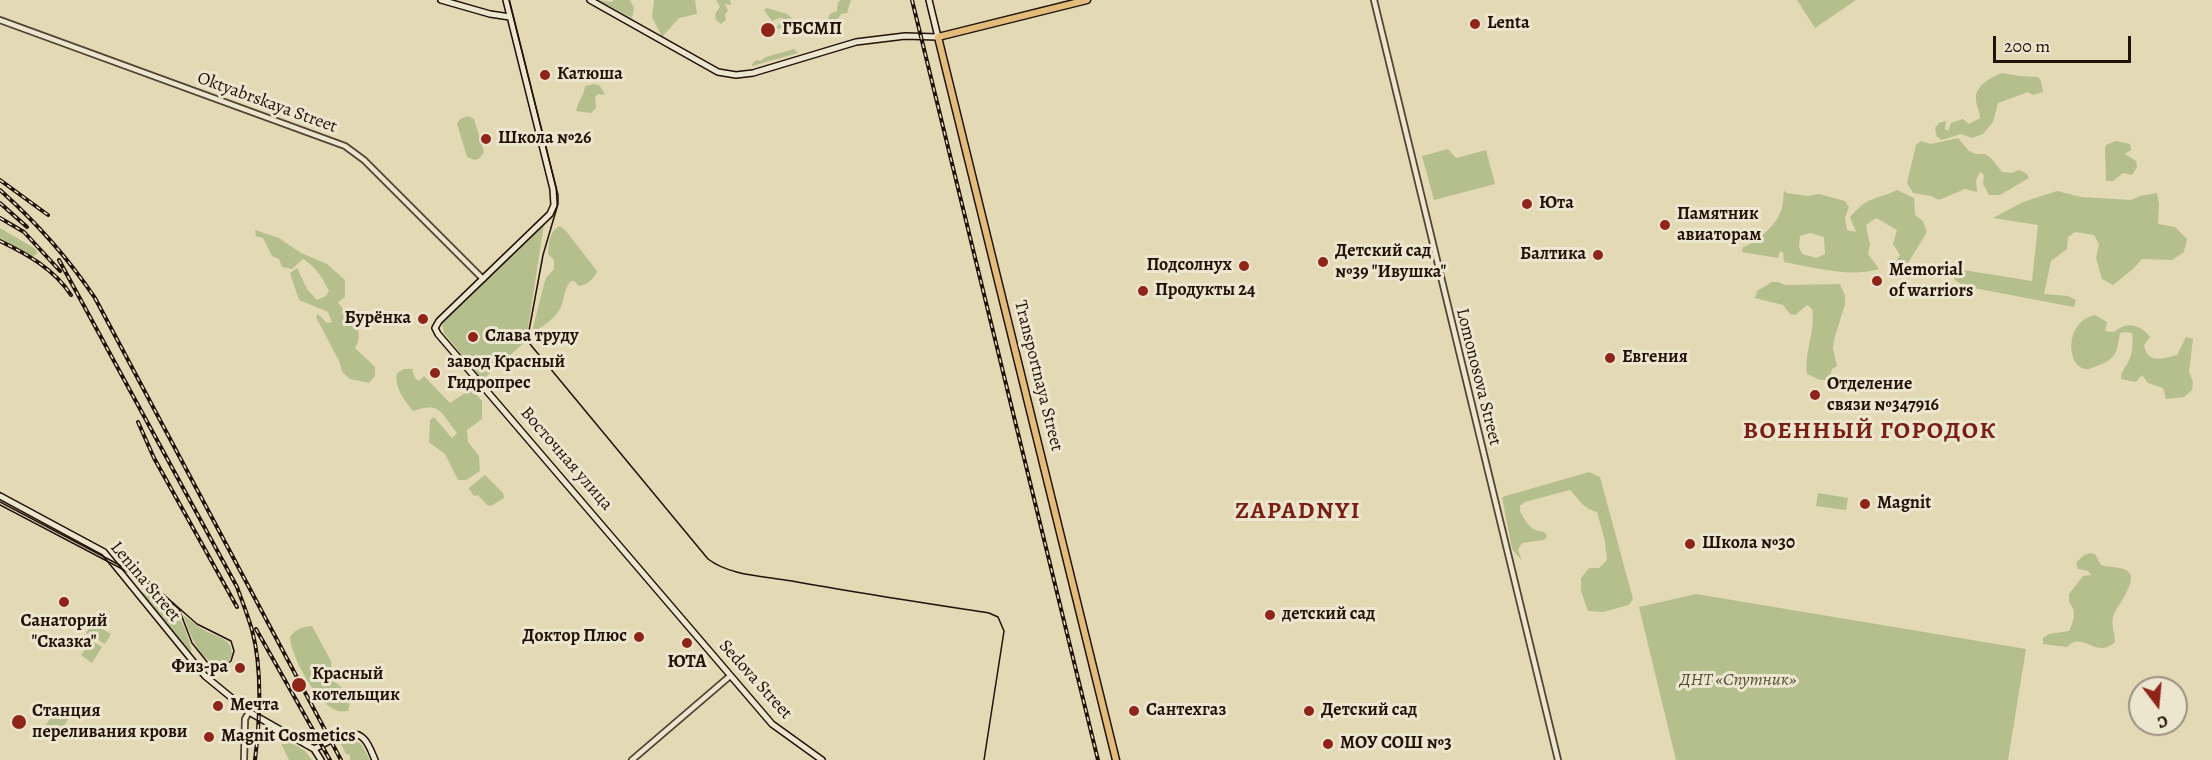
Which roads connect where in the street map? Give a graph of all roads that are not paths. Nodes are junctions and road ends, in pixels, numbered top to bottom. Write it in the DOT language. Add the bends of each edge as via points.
graph roads {
  1 [pos="441,0"];
  2 [pos="506,0"];
  3 [pos="590,0"];
  4 [pos="929,0"];
  5 [pos="1087,0"];
  6 [pos="1374,0"];
  7 [pos="510,17"];
  8 [pos="0,20"];
  9 [pos="938,37"];
  10 [pos="483,279"];
  11 [pos="0,496"];
  12 [pos="674,610"];
  13 [pos="730,676"];
  14 [pos="249,712"];
  15 [pos="314,749"];
  16 [pos="244,760"];
  17 [pos="321,760"];
  18 [pos="375,760"];
  19 [pos="632,760"];
  20 [pos="822,760"];
  21 [pos="1116,760"];
  22 [pos="1558,760"];
  1 -- 7 [label="main road"];
  2 -- 7 [label="main road"];
  3 -- 9 [label="main road" via="718,72 736,75 880,37"];
  4 -- 9 [label="main road, Transportnaya Street"];
  5 -- 9 [label="main road"];
  6 -- 22 [label="street, Lomonosova Street"];
  7 -- 10 [label="main road" via="554,205 550,214"];
  8 -- 10 [label="street, Oktyabrskaya Street" via="345,146 364,160"];
  9 -- 21 [label="main road, Transportnaya Street"];
  10 -- 12 [label="main road, Восточная улица" via="439,321 435,328 438,334"];
  11 -- 14 [label="main road, Lenina Street" via="104,552 205,676"];
  12 -- 13 [label="main road, Sedova Street"];
  13 -- 19 [label="street"];
  13 -- 20 [label="main road, Sedova Street" via="772,724"];
  14 -- 15 [label="main road, Lenina Street"];
  14 -- 16 [label="street" via="245,719"];
  15 -- 17 [label="main road"];
  15 -- 18 [label="main road" via="349,734 359,735"];
}
